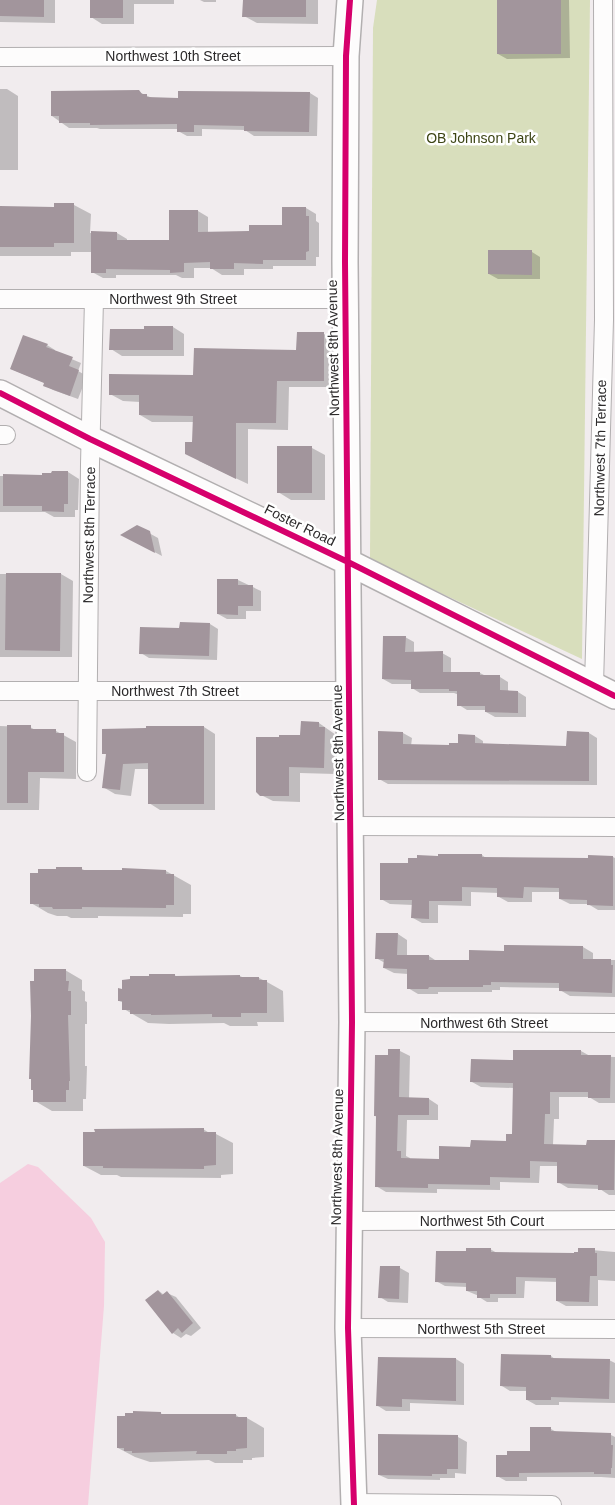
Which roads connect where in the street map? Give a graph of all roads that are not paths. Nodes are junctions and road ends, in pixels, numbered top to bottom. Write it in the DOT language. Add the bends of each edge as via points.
graph roads {
  1 [pos="350,0"];
  2 [pos="603,0"];
  3 [pos="346,56"];
  4 [pos="0,57"];
  5 [pos="609,185"];
  6 [pos="0,299"];
  7 [pos="94,299"];
  8 [pos="345,299"];
  9 [pos="609,320"];
  10 [pos="0,393"];
  11 [pos="90,439"];
  12 [pos="348,562"];
  13 [pos="0,691"];
  14 [pos="87,691"];
  15 [pos="350,691"];
  16 [pos="605,691"];
  17 [pos="87,772"];
  18 [pos="351,826"];
  19 [pos="615,827"];
  20 [pos="352,1022"];
  21 [pos="615,1023"];
  22 [pos="615,1220"];
  23 [pos="348,1221"];
  24 [pos="348,1328"];
  25 [pos="615,1329"];
  26 [pos="354,1504"];
  27 [pos="552,1505"];
  1 -- 3 [label="street, Northwest 8th Avenue"];
  2 -- 5 [label="street, Northwest 7th Terrace"];
  3 -- 4 [label="street, Northwest 10th Street"];
  3 -- 8 [label="street, Northwest 8th Avenue"];
  5 -- 9 [label="street, Northwest 7th Terrace"];
  6 -- 7 [label="street, Northwest 9th Street"];
  7 -- 8 [label="street, Northwest 9th Street"];
  7 -- 11 [label="street, Northwest 8th Terrace"];
  8 -- 12 [label="street, Northwest 8th Avenue"];
  9 -- 16 [label="street, Northwest 7th Terrace"];
  10 -- 11 [label="street, Foster Road"];
  11 -- 12 [label="street, Foster Road"];
  11 -- 14 [label="street, Northwest 8th Terrace"];
  12 -- 15 [label="street, Northwest 8th Avenue"];
  12 -- 16 [label="street, Foster Road"];
  13 -- 14 [label="street, Northwest 7th Street"];
  14 -- 15 [label="street, Northwest 7th Street"];
  14 -- 17 [label="street, Northwest 8th Terrace"];
  15 -- 18 [label="street, Northwest 8th Avenue"];
  18 -- 19 [label="street"];
  18 -- 20 [label="street, Northwest 8th Avenue"];
  20 -- 21 [label="street, Northwest 6th Street"];
  20 -- 23 [label="street, Northwest 8th Avenue"];
  22 -- 23 [label="street, Northwest 5th Court"];
  23 -- 24 [label="street, Northwest 8th Avenue"];
  24 -- 25 [label="street, Northwest 5th Street"];
  24 -- 26 [label="street, Northwest 8th Avenue"];
  26 -- 27 [label="street"];
}
